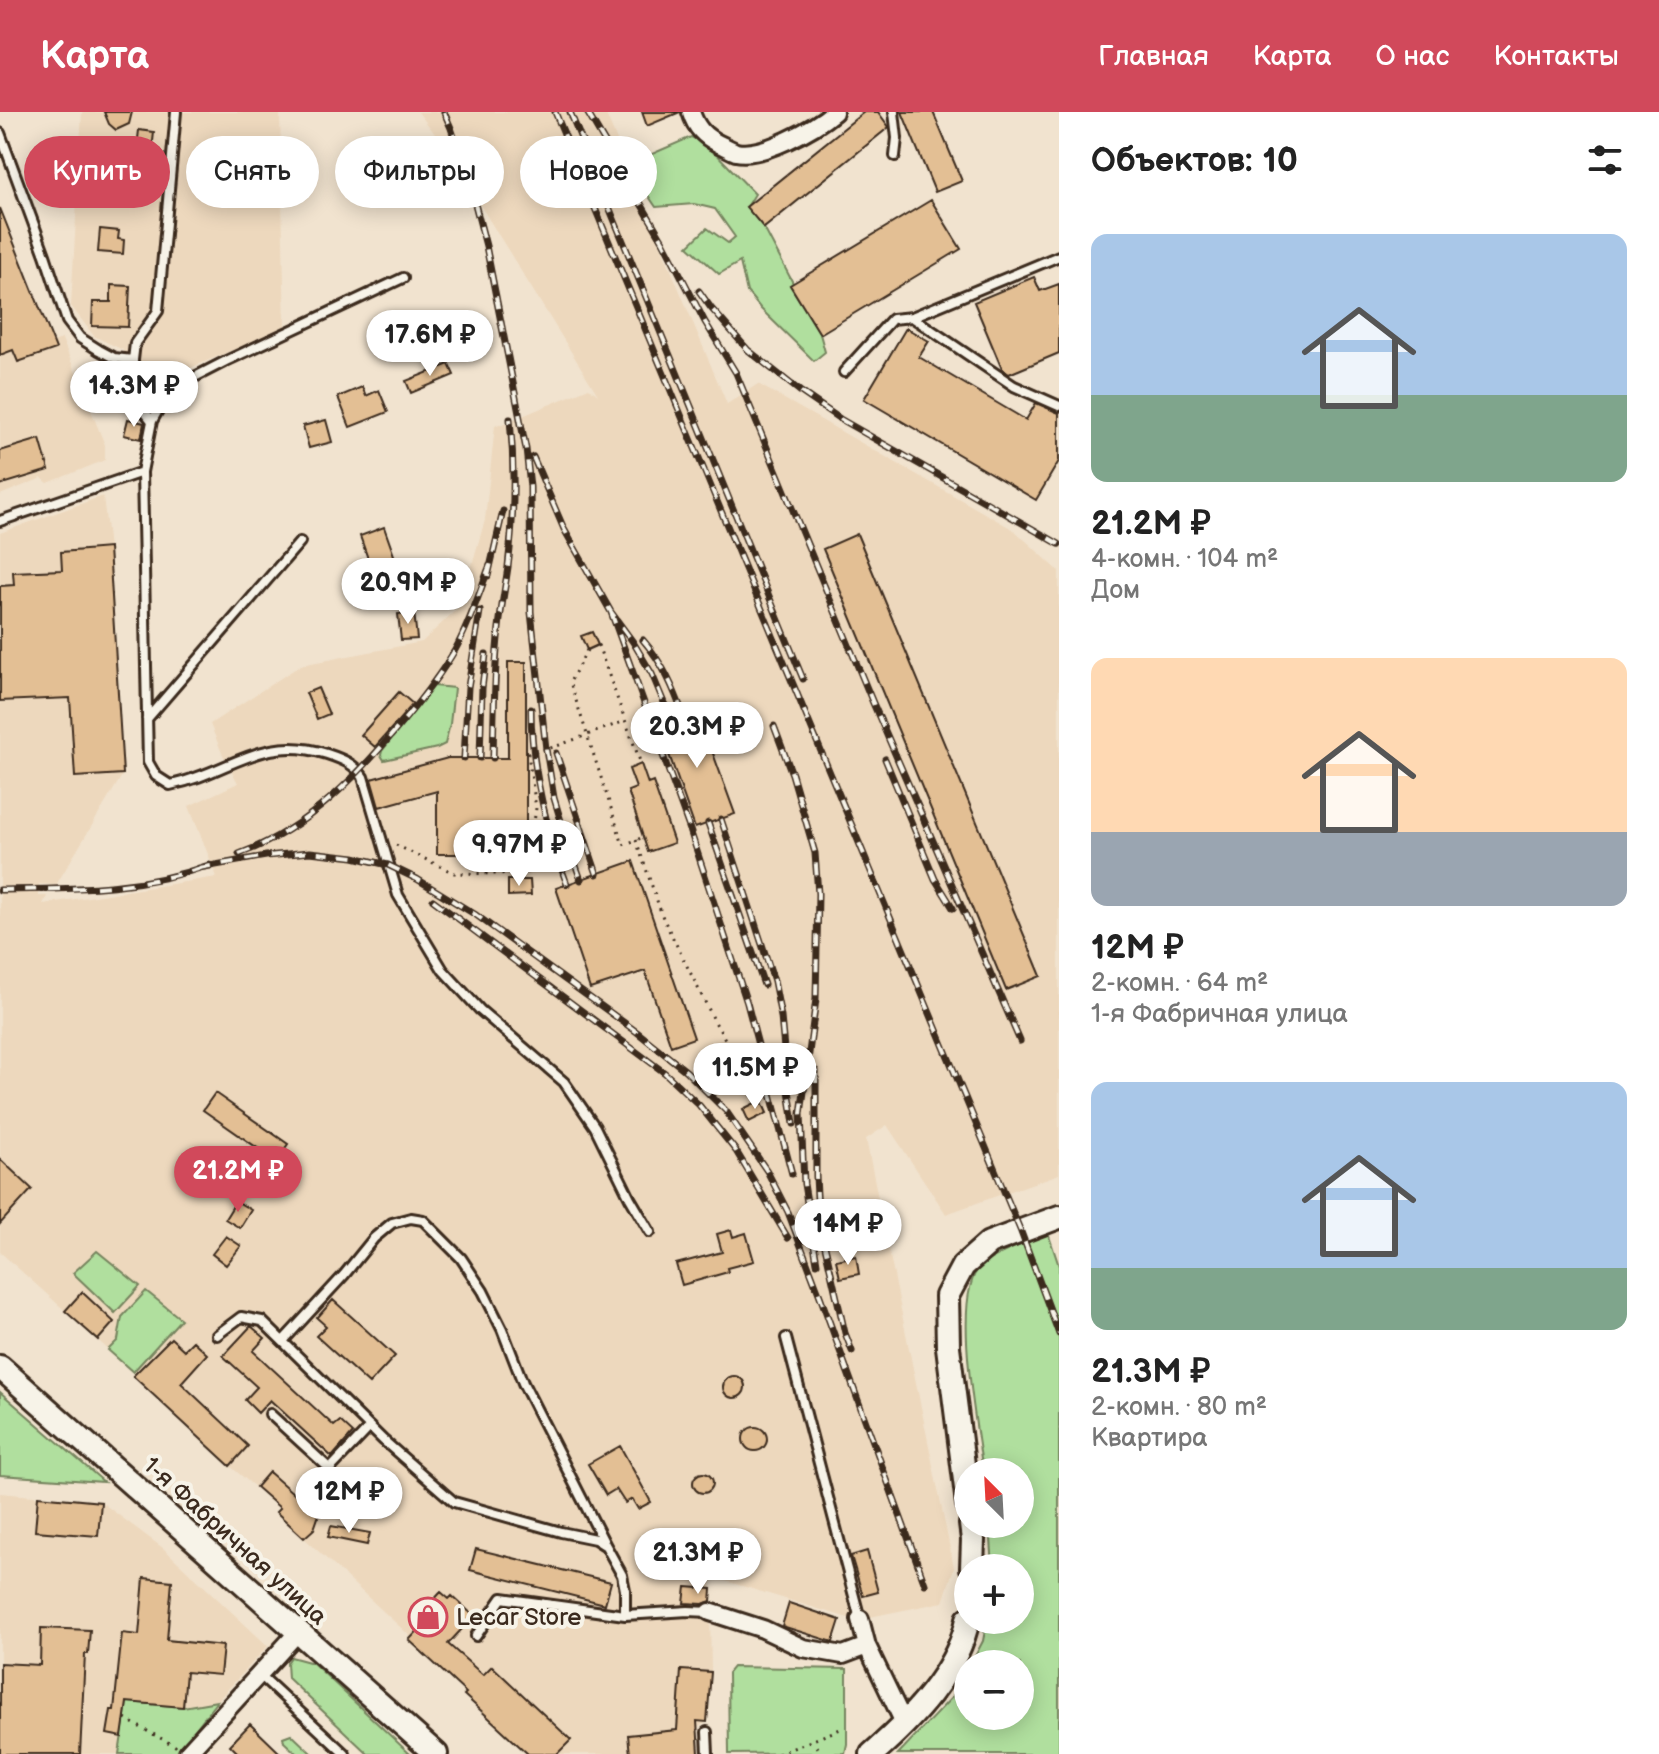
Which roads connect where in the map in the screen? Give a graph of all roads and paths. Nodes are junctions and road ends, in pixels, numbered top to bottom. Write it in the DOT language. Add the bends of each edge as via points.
graph roads {
  1 [pos="176,112"];
  2 [pos="691,112"];
  3 [pos="834,112"];
  4 [pos="894,112"];
  5 [pos="0,133"];
  6 [pos="895,156"];
  7 [pos="1059,256"];
  8 [pos="403,278"];
  9 [pos="912,317"];
  10 [pos="133,360"];
  11 [pos="844,372"];
  12 [pos="1059,406"];
  13 [pos="152,421"];
  14 [pos="142,472"];
  15 [pos="0,521"];
  16 [pos="300,542"];
  17 [pos="598,645"];
  18 [pos="587,650"];
  19 [pos="147,719"];
  20 [pos="625,721"];
  21 [pos="586,735"];
  22 [pos="641,764"];
  23 [pos="644,837"];
  24 [pos="382,839"];
  25 [pos="636,840"];
  26 [pos="753,1098"];
  27 [pos="1059,1217"];
  28 [pos="650,1232"];
  29 [pos="217,1335"];
  30 [pos="786,1338"];
  31 [pos="283,1341"];
  32 [pos="0,1367"];
  33 [pos="270,1414"];
  34 [pos="370,1427"];
  35 [pos="962,1458"];
  36 [pos="606,1546"];
  37 [pos="710,1612"];
  38 [pos="625,1615"];
  39 [pos="860,1619"];
  40 [pos="298,1632"];
  41 [pos="963,1634"];
  42 [pos="476,1636"];
  43 [pos="867,1646"];
  44 [pos="259,1674"];
  45 [pos="125,1719"];
  46 [pos="905,1725"];
  47 [pos="843,1728"];
  48 [pos="707,1732"];
  49 [pos="817,1746"];
  50 [pos="184,1752"];
  51 [pos="345,1754"];
  52 [pos="436,1754"];
  53 [pos="708,1754"];
  54 [pos="778,1754"];
  55 [pos="821,1754"];
  56 [pos="872,1754"];
  1 -- 10 [label="lane" via="158,311 135,343"];
  2 -- 3 [label="street" via="697,129 738,153 786,142"];
  4 -- 6 [label="lane"];
  5 -- 10 [label="lane" via="67,321 99,350"];
  7 -- 9 [label="lane"];
  8 -- 13 [label="lane" via="189,380 165,398"];
  9 -- 11 [label="lane" via="892,319"];
  9 -- 12 [label="lane" via="1014,386"];
  10 -- 13 [label="lane" via="135,399"];
  13 -- 14 [label="lane"];
  14 -- 15 [label="lane"];
  14 -- 19 [label="lane"];
  16 -- 19 [label="lane"];
  17 -- 20 [label="path"];
  18 -- 21 [label="path" via="570,682"];
  19 -- 24 [label="lane" via="148,762 170,785 276,748 310,749 342,759 363,777"];
  20 -- 21 [label="path"];
  20 -- 22 [label="path"];
  21 -- 24 [label="path" via="528,754 536,808 527,872 454,873"];
  21 -- 25 [label="path" via="623,845"];
  23 -- 25 [label="path"];
  24 -- 28 [label="lane" via="398,895 443,970 480,1010 564,1082 595,1127"];
  25 -- 26 [label="path" via="663,918"];
  27 -- 35 [label="main road" via="989,1243 963,1266 947,1296"];
  29 -- 31 [label="lane" via="241,1317 262,1321"];
  30 -- 39 [label="lane"];
  31 -- 34 [label="lane"];
  31 -- 36 [label="lane" via="374,1238 392,1223 423,1220 461,1258 483,1291"];
  32 -- 40 [label="main road, 1-я Фабричная улица"];
  33 -- 34 [label="lane" via="330,1469"];
  34 -- 36 [label="lane" via="454,1502"];
  36 -- 38 [label="lane" via="622,1575"];
  37 -- 38 [label="lane"];
  37 -- 43 [label="street" via="803,1648 843,1655"];
  38 -- 42 [label="lane" via="502,1598"];
  39 -- 43 [label="street"];
  40 -- 44 [label="street"];
  40 -- 52 [label="main road, 1-я Фабричная улица"];
  41 -- 46 [label="main road" via="935,1689"];
  43 -- 46 [label="street"];
  44 -- 50 [label="street"];
  44 -- 51 [label="lane"];
  45 -- 50 [label="path"];
  46 -- 56 [label="main road"];
  47 -- 54 [label="path"];
  48 -- 53 [label="lane"];
  49 -- 55 [label="path"];
}
